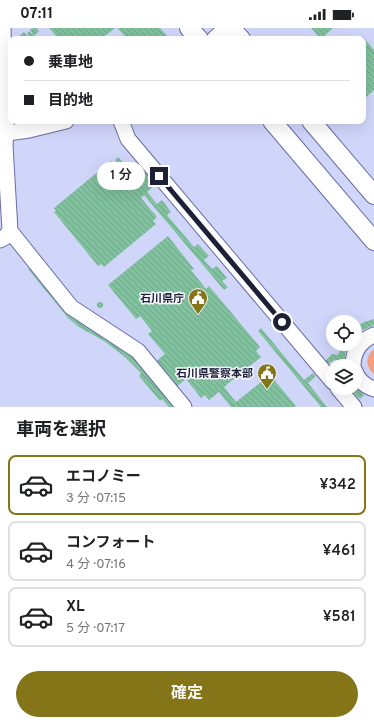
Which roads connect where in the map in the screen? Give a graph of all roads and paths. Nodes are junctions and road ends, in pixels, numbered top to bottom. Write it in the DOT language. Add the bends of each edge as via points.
graph roads {
  1 [pos="3,28"];
  2 [pos="189,28"];
  3 [pos="226,28"];
  4 [pos="231,28"];
  5 [pos="196,36"];
  6 [pos="217,36"];
  7 [pos="238,36"];
  8 [pos="2,57"];
  9 [pos="51,124"];
  10 [pos="122,124"];
  11 [pos="275,124"];
  12 [pos="314,124"];
  13 [pos="3,134"];
  14 [pos="373,190"];
  15 [pos="5,235"];
  16 [pos="374,241"];
  17 [pos="374,335"];
  18 [pos="354,359"];
  19 [pos="326,374"];
  20 [pos="362,383"];
  21 [pos="372,389"];
  22 [pos="344,395"];
  23 [pos="184,407"];
  24 [pos="354,407"];
  1 -- 8 [label="street"];
  2 -- 5 [label="main road"];
  3 -- 6 [label="street"];
  4 -- 7 [label="main road"];
  8 -- 13 [label="street"];
  9 -- 13 [label="street"];
  10 -- 19 [label="street" via="128,139"];
  11 -- 16 [label="main road"];
  12 -- 14 [label="main road"];
  13 -- 15 [label="street"];
  15 -- 23 [label="street" via="72,307 138,351"];
  17 -- 18 [label="street" via="358,346"];
  20 -- 21 [label="street"];
  22 -- 24 [label="street"];
}
